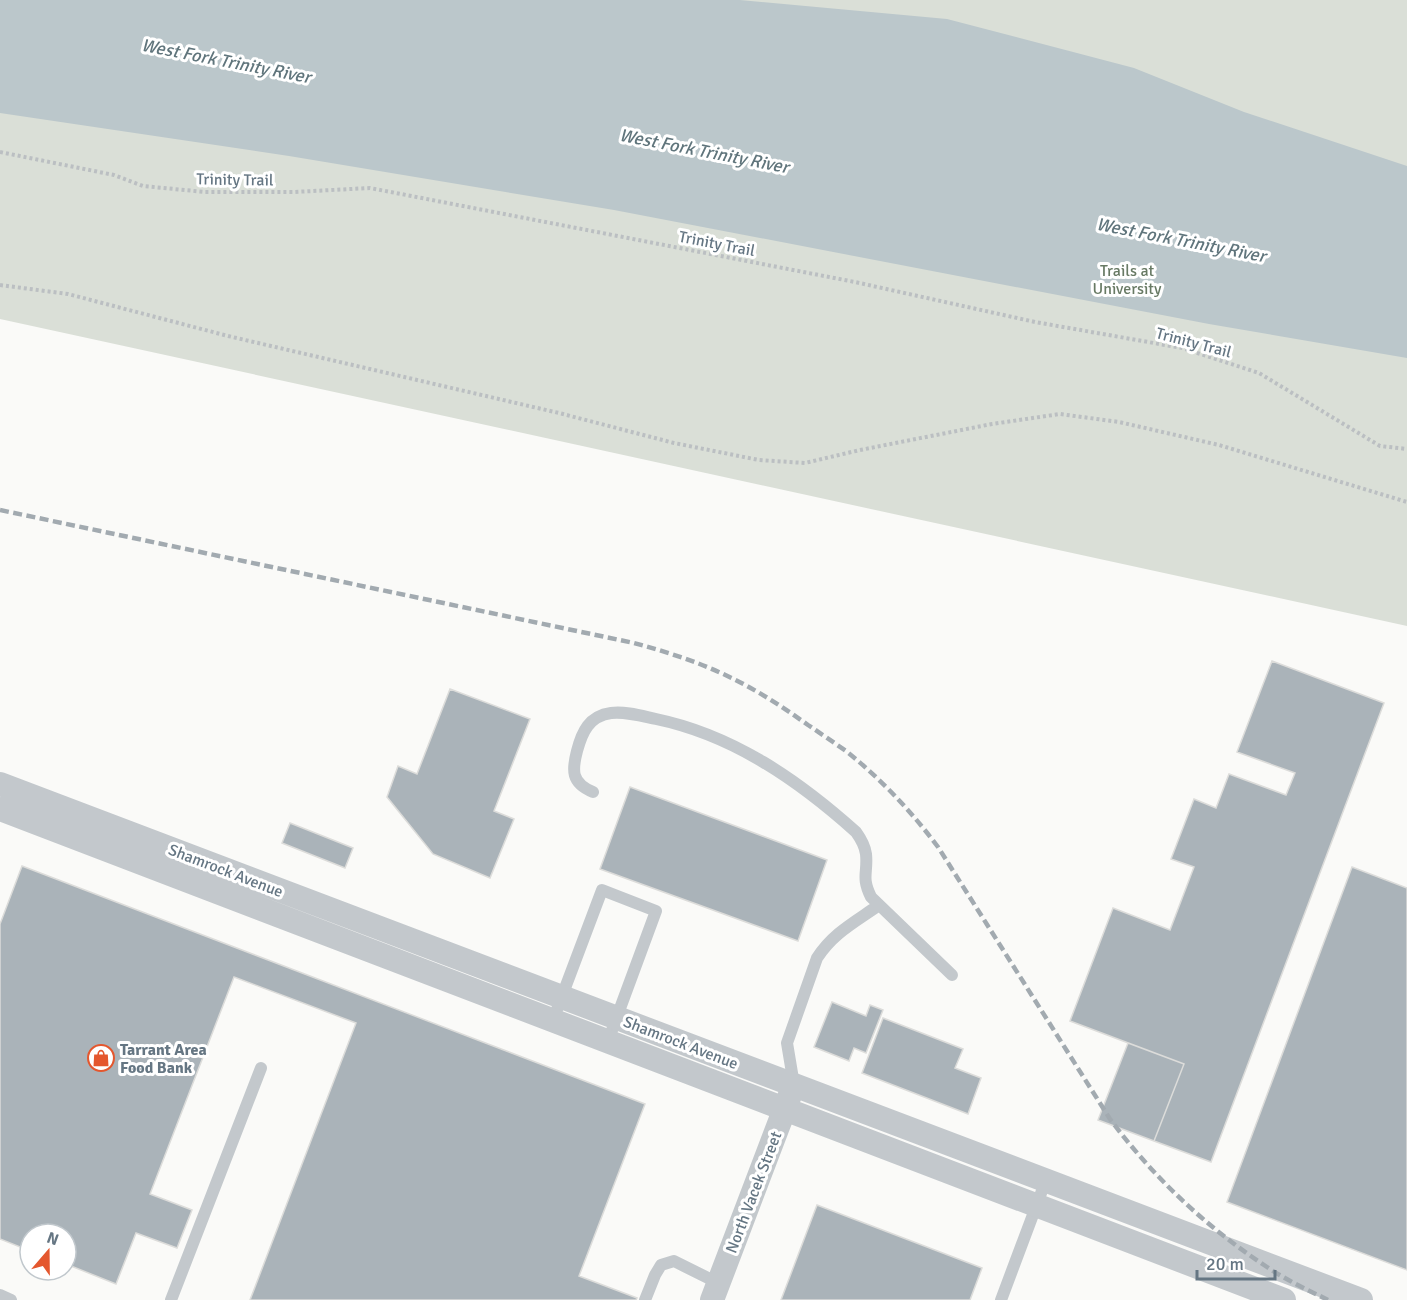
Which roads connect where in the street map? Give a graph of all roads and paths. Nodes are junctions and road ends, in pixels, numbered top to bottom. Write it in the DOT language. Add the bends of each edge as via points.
graph roads {
  1 [pos="0,152"];
  2 [pos="0,285"];
  3 [pos="1407,449"];
  4 [pos="1407,501"];
  5 [pos="0,784"];
  6 [pos="593,792"];
  7 [pos="0,809"];
  8 [pos="879,906"];
  9 [pos="952,975"];
  10 [pos="562,997"];
  11 [pos="617,1018"];
  12 [pos="553,1020"];
  13 [pos="608,1041"];
  14 [pos="261,1068"];
  15 [pos="794,1085"];
  16 [pos="784,1109"];
  17 [pos="1046,1180"];
  18 [pos="1037,1205"];
  19 [pos="715,1292"];
  20 [pos="0,1295"];
  21 [pos="11,1300"];
  22 [pos="171,1300"];
  23 [pos="645,1300"];
  24 [pos="1001,1300"];
  25 [pos="1284,1300"];
  26 [pos="1361,1300"];
  1 -- 3 [label="path, Trinity Trail" via="114,175 143,186 205,192 370,188 1182,348 1259,373 1380,446"];
  2 -- 4 [label="path" via="68,294 228,336 759,460 805,463 981,426 1060,414 1119,422 1218,445"];
  5 -- 10 [label="street, Shamrock Avenue"];
  6 -- 8 [label="lane" via="578,782 574,769 581,735 601,715 616,712 642,716 701,732 764,761 856,832 866,854 866,887"];
  7 -- 12 [label="street, Shamrock Avenue"];
  8 -- 9 [label="lane"];
  8 -- 15 [label="lane" via="835,935 818,958 787,1043"];
  10 -- 11 [label="street, Shamrock Avenue"];
  10 -- 11 [label="lane" via="602,890 613,894 656,911"];
  10 -- 12 [label="lane"];
  11 -- 13 [label="lane"];
  11 -- 15 [label="street, Shamrock Avenue"];
  12 -- 13 [label="street, Shamrock Avenue"];
  13 -- 16 [label="street, Shamrock Avenue"];
  14 -- 22 [label="lane"];
  15 -- 16 [label="street, North Vacek Street"];
  15 -- 17 [label="street, Shamrock Avenue"];
  16 -- 18 [label="street, Shamrock Avenue"];
  16 -- 19 [label="street, North Vacek Street"];
  17 -- 18 [label="lane"];
  17 -- 26 [label="street, Shamrock Avenue"];
  18 -- 24 [label="lane"];
  18 -- 25 [label="street, Shamrock Avenue"];
  19 -- 23 [label="lane" via="674,1262 661,1265"];
  20 -- 21 [label="lane"];
}
